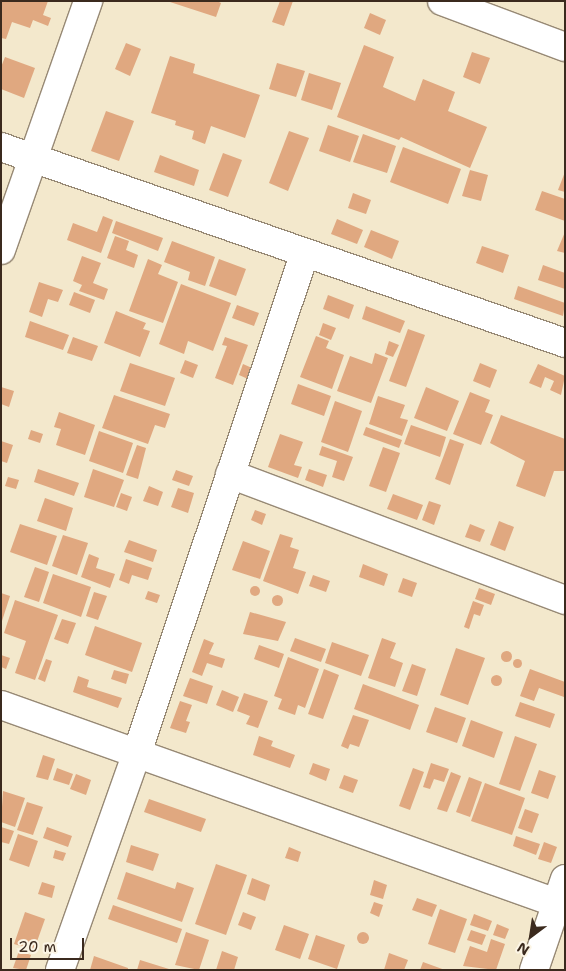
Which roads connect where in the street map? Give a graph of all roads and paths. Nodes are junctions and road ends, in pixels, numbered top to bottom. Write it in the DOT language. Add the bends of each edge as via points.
graph roads {
  1 [pos="88,1"];
  2 [pos="442,1"];
  3 [pos="565,47"];
  4 [pos="1,147"];
  5 [pos="35,158"];
  6 [pos="1,250"];
  7 [pos="305,252"];
  8 [pos="565,343"];
  9 [pos="230,474"];
  10 [pos="565,600"];
  11 [pos="1,705"];
  12 [pos="137,753"];
  13 [pos="562,896"];
  14 [pos="60,970"];
  15 [pos="534,970"];
  1 -- 5 [label="street"];
  2 -- 3 [label="street"];
  4 -- 5 [label="street"];
  5 -- 6 [label="street"];
  5 -- 7 [label="street"];
  7 -- 8 [label="street"];
  7 -- 9 [label="street"];
  9 -- 10 [label="street"];
  9 -- 12 [label="street"];
  11 -- 12 [label="street"];
  12 -- 13 [label="street"];
  12 -- 14 [label="street"];
  13 -- 15 [label="street"];
}
